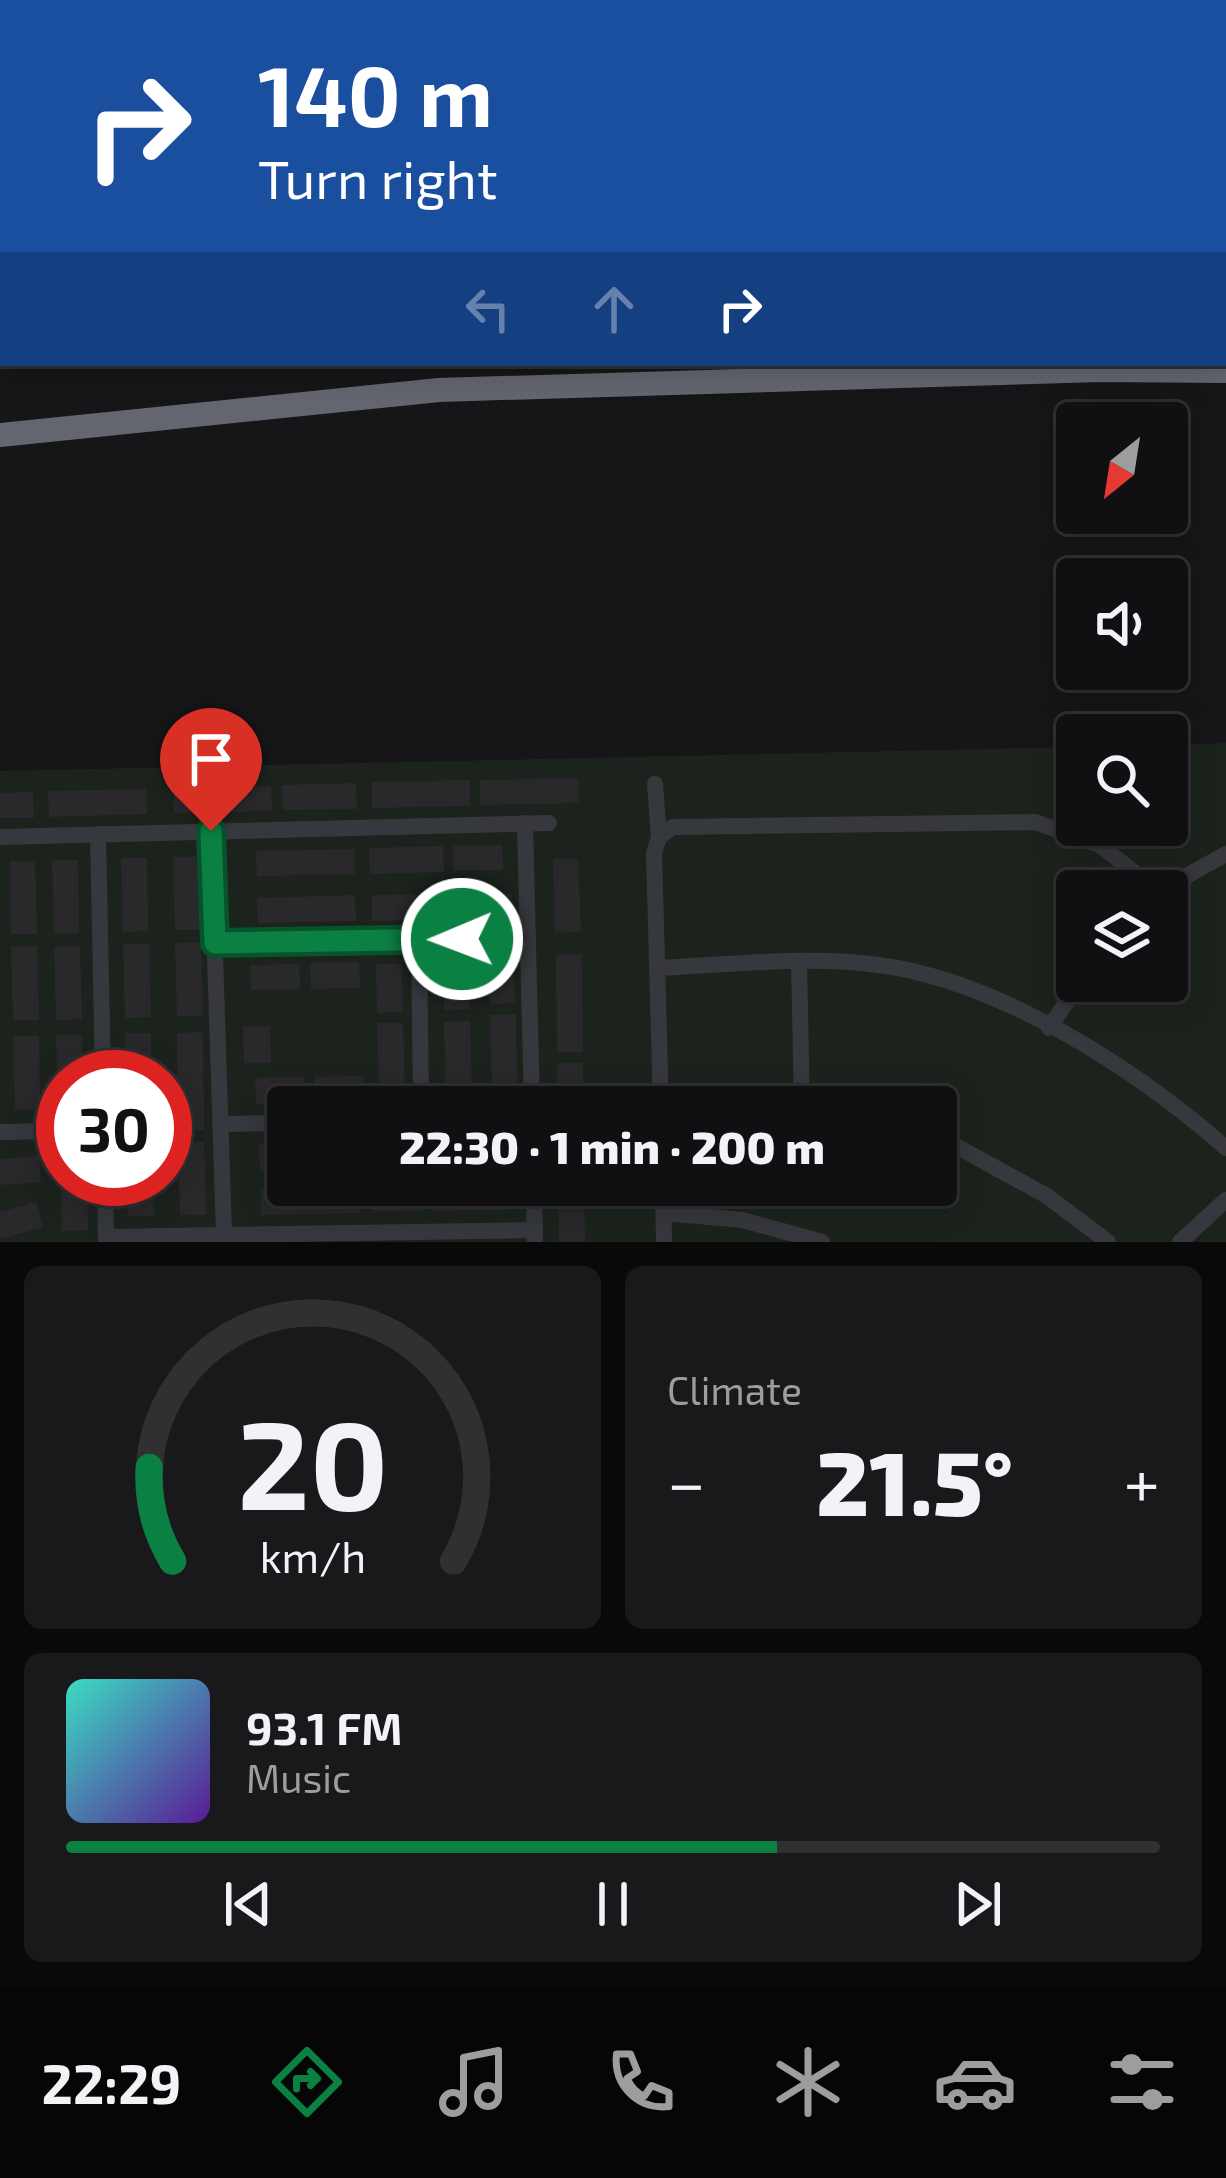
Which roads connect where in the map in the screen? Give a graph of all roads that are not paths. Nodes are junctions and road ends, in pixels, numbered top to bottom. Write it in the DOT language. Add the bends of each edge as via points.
graph roads {
  1 [pos="49,0"];
  2 [pos="64,0"];
  3 [pos="1226,370"];
  4 [pos="0,436"];
  5 [pos="655,784"];
  6 [pos="549,823"];
  7 [pos="525,824"];
  8 [pos="211,831"];
  9 [pos="98,834"];
  10 [pos="0,837"];
  11 [pos="659,837"];
  12 [pos="1226,854"];
  13 [pos="1130,870"];
  14 [pos="1188,875"];
  15 [pos="462,939"];
  16 [pos="418,940"];
  17 [pos="215,943"];
  18 [pos="799,962"];
  19 [pos="658,968"];
  20 [pos="1067,1002"];
  21 [pos="1049,1028"];
  22 [pos="102,1050"];
  23 [pos="421,1086"];
  24 [pos="531,1086"];
  25 [pos="661,1086"];
  26 [pos="802,1086"];
  27 [pos="267,1123"];
  28 [pos="220,1124"];
  29 [pos="36,1131"];
  30 [pos="0,1132"];
  31 [pos="957,1147"];
  32 [pos="1226,1148"];
  33 [pos="1226,1200"];
  34 [pos="105,1206"];
  35 [pos="534,1206"];
  36 [pos="664,1206"];
  37 [pos="664,1213"];
  38 [pos="224,1235"];
  39 [pos="535,1236"];
  40 [pos="314,1238"];
  41 [pos="106,1240"];
  42 [pos="664,1242"];
  43 [pos="822,1242"];
  44 [pos="1108,1242"];
  45 [pos="1180,1242"];
  1 -- 2 [label="street"];
  3 -- 4 [label="highway" via="439,390"];
  5 -- 11 [label="street"];
  6 -- 7 [label="street"];
  7 -- 8 [label="street"];
  7 -- 24 [label="street"];
  8 -- 9 [label="street"];
  8 -- 17 [label="street"];
  9 -- 10 [label="street"];
  9 -- 22 [label="street"];
  11 -- 13 [label="street" via="679,825 1016,820 1089,839"];
  11 -- 19 [label="street"];
  12 -- 14 [label="street"];
  15 -- 16 [label="street"];
  16 -- 17 [label="street"];
  16 -- 23 [label="street"];
  17 -- 28 [label="street"];
  18 -- 19 [label="street"];
  18 -- 21 [label="street" via="906,970"];
  18 -- 26 [label="street"];
  19 -- 25 [label="street"];
  20 -- 21 [label="street"];
  21 -- 32 [label="street" via="1148,1087"];
  27 -- 28 [label="street"];
  28 -- 38 [label="street"];
  29 -- 30 [label="street"];
  31 -- 44 [label="street" via="1047,1196"];
  33 -- 45 [label="street"];
  34 -- 41 [label="street"];
  35 -- 39 [label="street"];
  36 -- 37 [label="street"];
  37 -- 42 [label="street"];
  37 -- 43 [label="street" via="743,1220"];
  38 -- 40 [label="street"];
  38 -- 41 [label="street"];
  39 -- 40 [label="street"];
}
